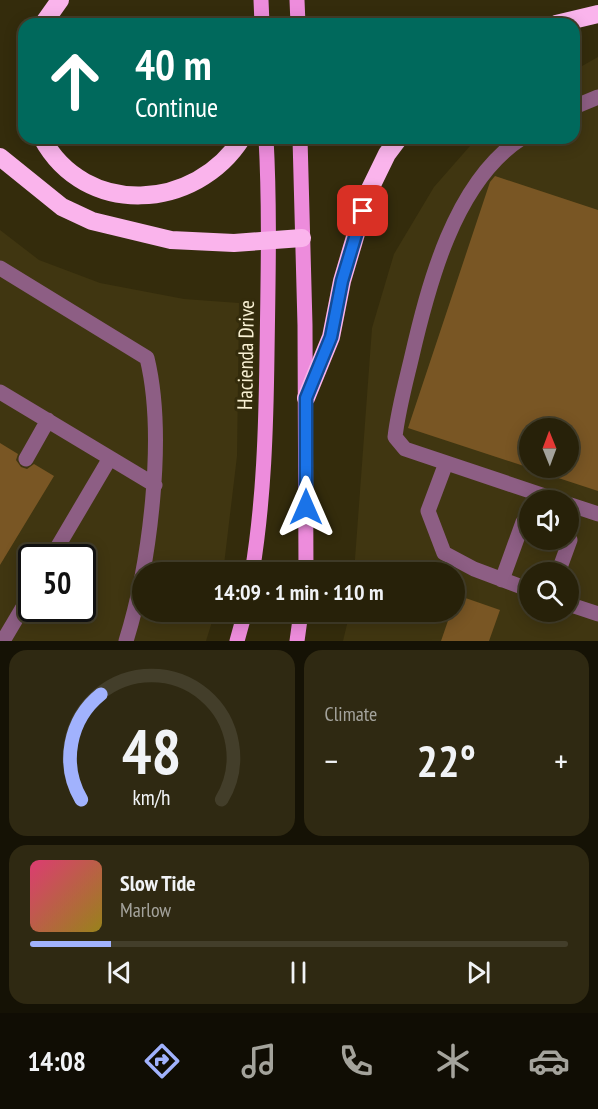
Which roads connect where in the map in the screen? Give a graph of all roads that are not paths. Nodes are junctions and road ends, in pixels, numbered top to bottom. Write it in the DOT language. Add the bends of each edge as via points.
graph roads {
  1 [pos="60,0"];
  2 [pos="598,14"];
  3 [pos="47,18"];
  4 [pos="580,18"];
  5 [pos="598,97"];
  6 [pos="580,104"];
  7 [pos="45,144"];
  8 [pos="238,144"];
  9 [pos="266,144"];
  10 [pos="300,144"];
  11 [pos="394,144"];
  12 [pos="513,144"];
  13 [pos="0,157"];
  14 [pos="302,238"];
  15 [pos="269,242"];
  16 [pos="0,268"];
  17 [pos="0,392"];
  18 [pos="306,398"];
  19 [pos="48,420"];
  20 [pos="110,458"];
  21 [pos="26,459"];
  22 [pos="446,463"];
  23 [pos="154,485"];
  24 [pos="527,490"];
  25 [pos="579,508"];
  26 [pos="598,514"];
  27 [pos="519,533"];
  28 [pos="59,544"];
  29 [pos="253,562"];
  30 [pos="306,562"];
  31 [pos="502,580"];
  32 [pos="519,586"];
  33 [pos="579,606"];
  34 [pos="596,608"];
  35 [pos="18,616"];
  36 [pos="242,622"];
  37 [pos="300,622"];
  38 [pos="3,641"];
  39 [pos="126,641"];
  40 [pos="237,641"];
  41 [pos="297,641"];
  1 -- 3 [label="highway"];
  2 -- 4 [label="highway"];
  5 -- 6 [label="lane"];
  7 -- 8 [label="highway" via="72,173 99,188 130,196 160,195 189,186 214,171"];
  9 -- 15 [label="main road, Hacienda Drive"];
  10 -- 14 [label="main road"];
  11 -- 18 [label="highway" via="368,193 342,281 331,337"];
  12 -- 22 [label="lane" via="480,178 446,240 422,314 400,406 395,437 405,449"];
  13 -- 15 [label="highway" via="62,207 92,221 171,240"];
  14 -- 15 [label="highway"];
  14 -- 18 [label="main road"];
  15 -- 29 [label="main road, Hacienda Drive" via="262,495"];
  16 -- 23 [label="lane" via="147,358 154,387"];
  17 -- 19 [label="lane"];
  18 -- 30 [label="main road"];
  19 -- 20 [label="lane"];
  19 -- 21 [label="lane"];
  20 -- 23 [label="lane"];
  20 -- 28 [label="lane"];
  22 -- 24 [label="lane"];
  22 -- 31 [label="lane" via="428,511 444,553"];
  23 -- 39 [label="lane" via="137,607"];
  25 -- 26 [label="lane"];
  27 -- 31 [label="lane"];
  31 -- 32 [label="lane"];
  33 -- 34 [label="lane"];
  35 -- 38 [label="lane"];
  36 -- 40 [label="main road"];
  37 -- 41 [label="main road"];
}
